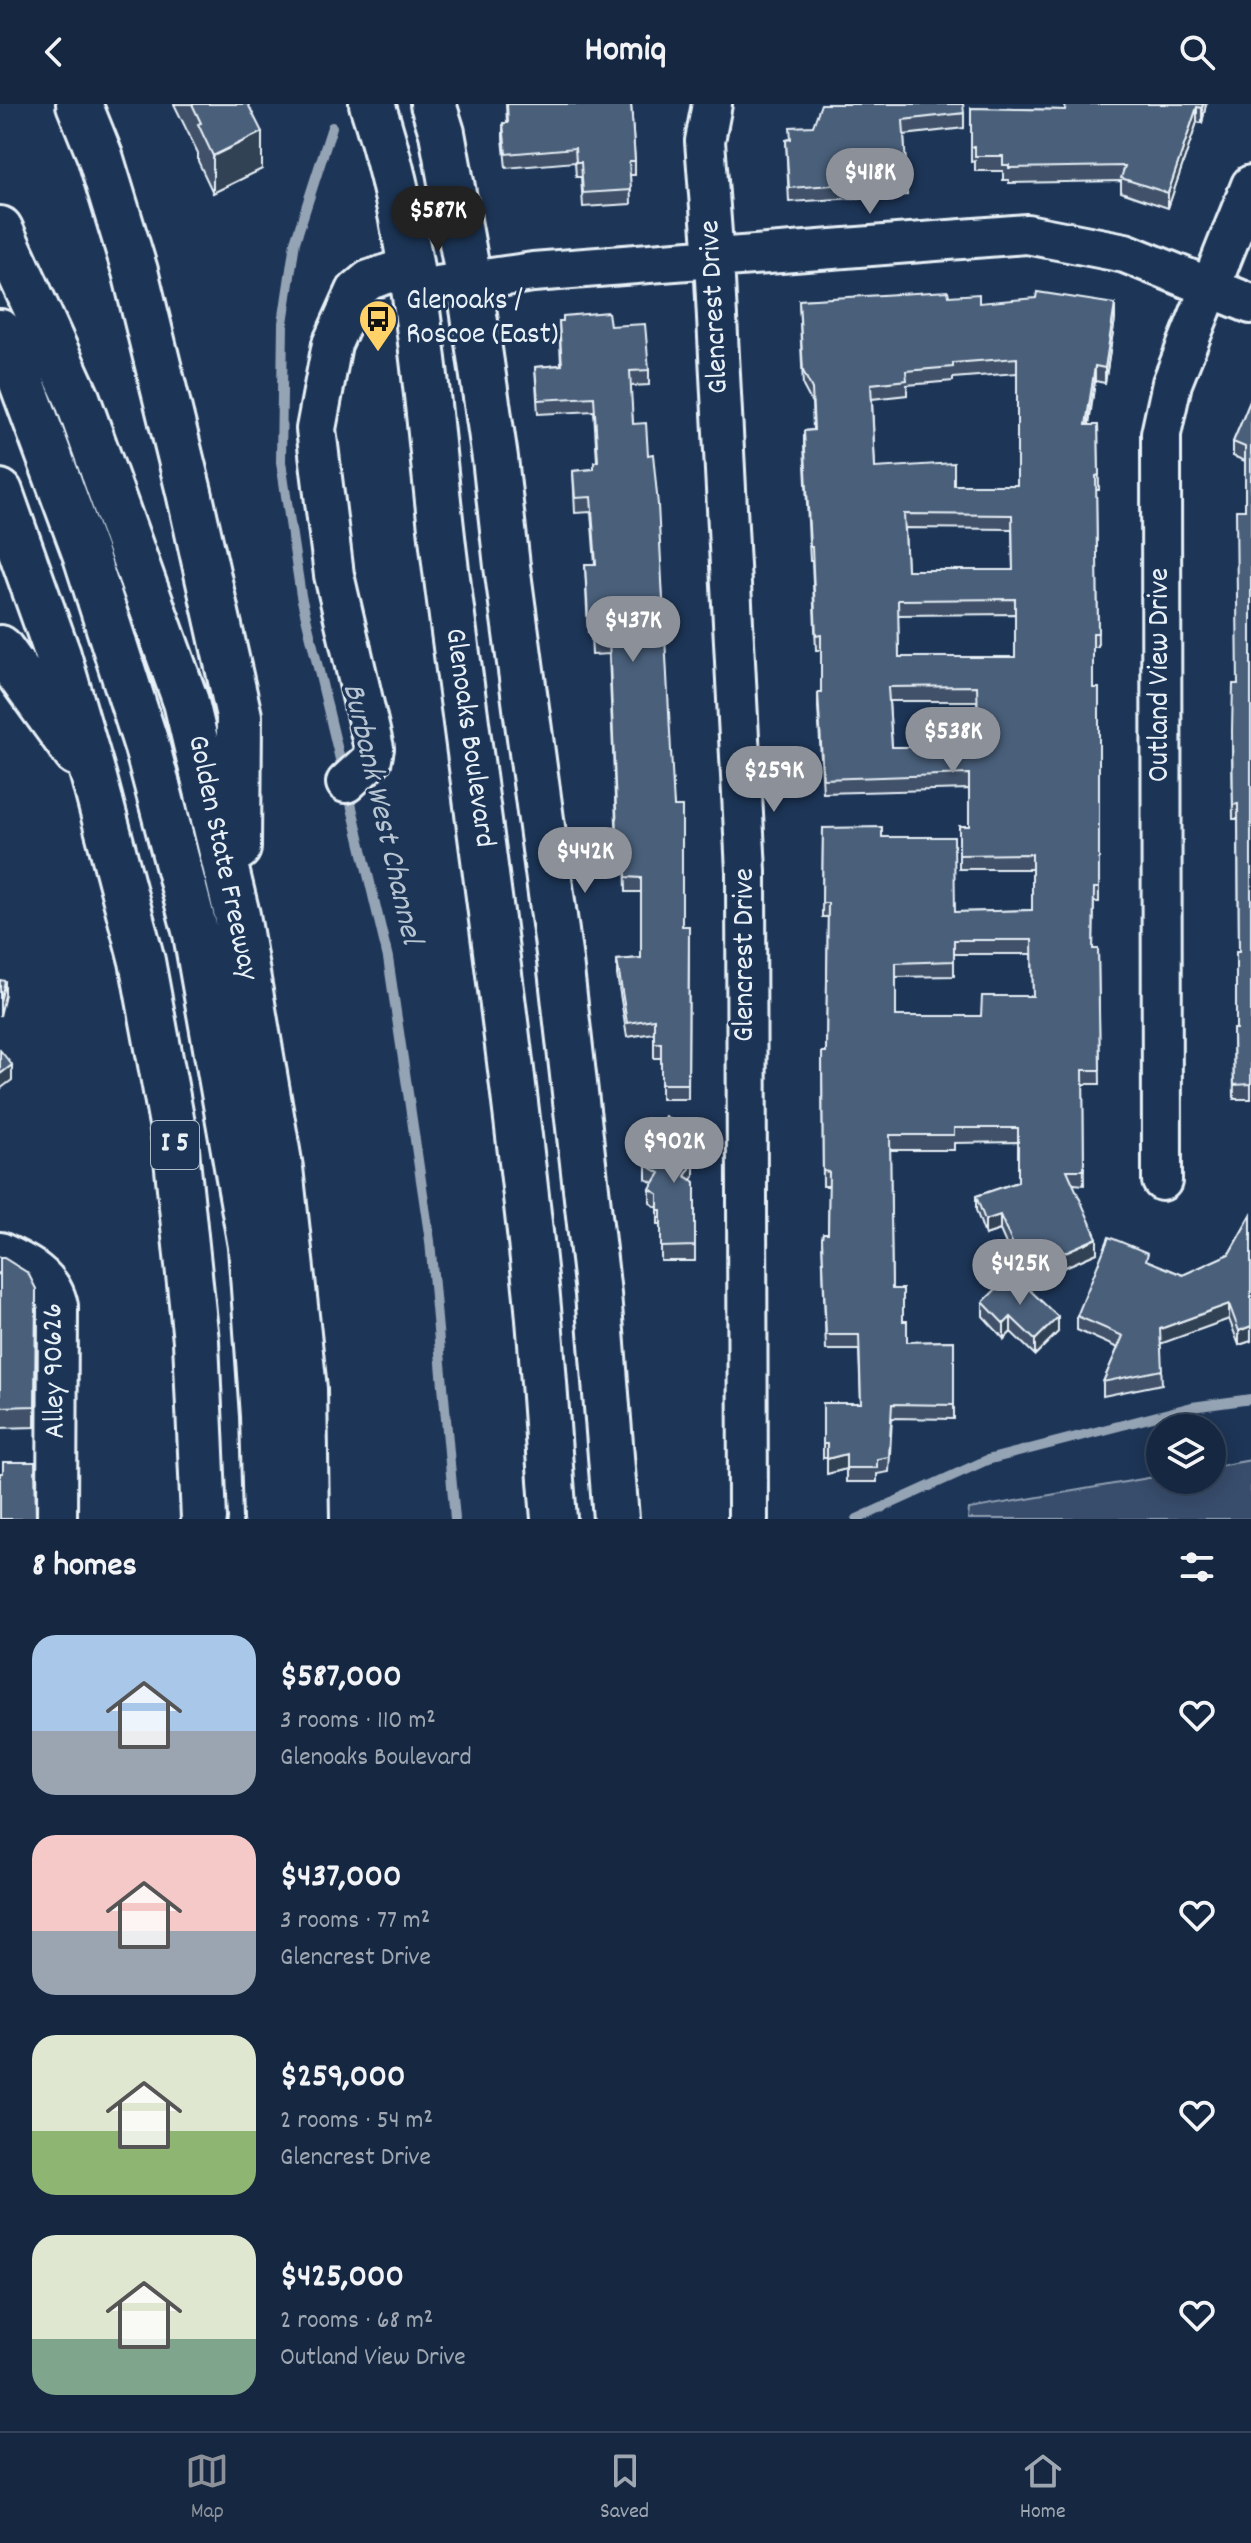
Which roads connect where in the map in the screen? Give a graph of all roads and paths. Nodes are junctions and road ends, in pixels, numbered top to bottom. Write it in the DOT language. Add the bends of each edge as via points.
graph roads {
  1 [pos="79,104"];
  2 [pos="372,104"];
  3 [pos="433,104"];
  4 [pos="712,104"];
  5 [pos="1251,185"];
  6 [pos="0,229"];
  7 [pos="714,260"];
  8 [pos="413,278"];
  9 [pos="469,281"];
  10 [pos="1211,286"];
  11 [pos="1251,304"];
  12 [pos="0,332"];
  13 [pos="0,395"];
  14 [pos="0,492"];
  15 [pos="0,648"];
  16 [pos="94,778"];
  17 [pos="346,783"];
  18 [pos="237,915"];
  19 [pos="1162,1181"];
  20 [pos="0,1252"];
  21 [pos="57,1519"];
  22 [pos="204,1519"];
  23 [pos="241,1519"];
  24 [pos="266,1519"];
  25 [pos="306,1519"];
  26 [pos="554,1519"];
  27 [pos="616,1519"];
  28 [pos="748,1519"];
  1 -- 18 [label="main road" via="135,271 239,716"];
  2 -- 8 [label="main road, Glenoaks Boulevard"];
  3 -- 9 [label="main road, Glenoaks Boulevard"];
  4 -- 7 [label="street, Glencrest Drive" via="705,141"];
  5 -- 10 [label="street, Outland View Drive"];
  6 -- 18 [label="main road, Golden State Freeway" via="77,398 186,702"];
  7 -- 9 [label="street"];
  7 -- 10 [label="street" via="1027,234 1125,253"];
  7 -- 28 [label="street, Glencrest Drive" via="746,871"];
  8 -- 9 [label="street"];
  8 -- 17 [label="street" via="369,280 356,291 332,344 316,429 334,575 374,748 372,759"];
  8 -- 26 [label="main road, Glenoaks Boulevard" via="537,1300"];
  9 -- 27 [label="main road, Glenoaks Boulevard" via="562,977 598,1294"];
  10 -- 11 [label="street"];
  10 -- 19 [label="street, Outland View Drive" via="1172,383 1161,434"];
  12 -- 24 [label="main road" via="85,553 147,747 196,934 251,1246"];
  13 -- 23 [label="main road" via="81,612 168,923 206,1110 230,1322"];
  14 -- 16 [label="main road, I 5" via="58,655"];
  15 -- 16 [label="main road"];
  16 -- 22 [label="main road, I 5" via="142,961 175,1140 196,1341"];
  18 -- 25 [label="main road, Golden State Freeway" via="280,1168 304,1389"];
  20 -- 21 [label="street, Alley 90626" via="41,1275 55,1290"];
}
